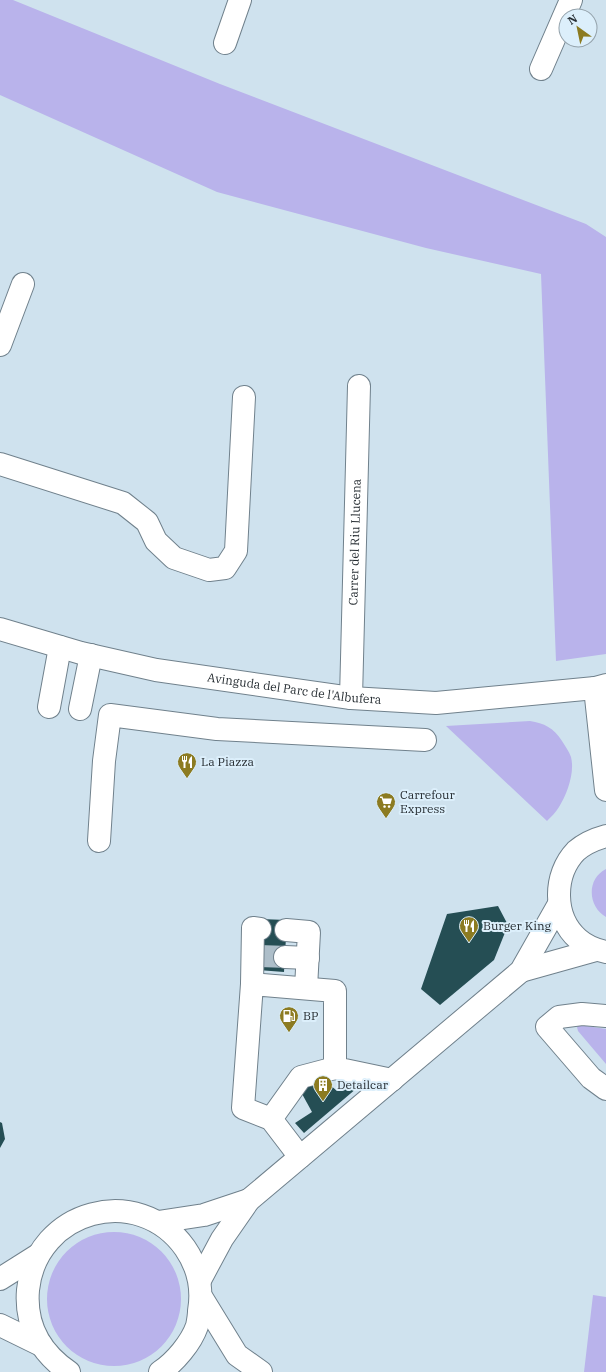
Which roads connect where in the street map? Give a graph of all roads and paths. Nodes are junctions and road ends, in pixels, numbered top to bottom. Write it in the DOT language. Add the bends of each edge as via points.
graph roads {
  1 [pos="240,0"];
  2 [pos="571,0"];
  3 [pos="225,43"];
  4 [pos="541,69"];
  5 [pos="23,284"];
  6 [pos="0,345"];
  7 [pos="359,386"];
  8 [pos="244,397"];
  9 [pos="0,464"];
  10 [pos="0,629"];
  11 [pos="60,647"];
  12 [pos="92,655"];
  13 [pos="600,687"];
  14 [pos="351,698"];
  15 [pos="49,707"];
  16 [pos="80,710"];
  17 [pos="425,740"];
  18 [pos="606,790"];
  19 [pos="606,836"];
  20 [pos="99,841"];
  21 [pos="559,904"];
  22 [pos="260,928"];
  23 [pos="286,930"];
  24 [pos="601,951"];
  25 [pos="285,957"];
  26 [pos="308,958"];
  27 [pos="521,971"];
  28 [pos="252,984"];
  29 [pos="306,988"];
  30 [pos="606,1016"];
  31 [pos="335,1068"];
  32 [pos="392,1080"];
  33 [pos="606,1089"];
  34 [pos="271,1119"];
  35 [pos="300,1157"];
  36 [pos="249,1200"];
  37 [pos="158,1222"];
  38 [pos="38,1255"];
  39 [pos="0,1279"];
  40 [pos="201,1289"];
  41 [pos="0,1325"];
  42 [pos="41,1345"];
  43 [pos="165,1371"];
  44 [pos="70,1372"];
  45 [pos="261,1372"];
  1 -- 3 [label="street"];
  2 -- 4 [label="street"];
  5 -- 6 [label="street"];
  7 -- 14 [label="street, Carrer del Riu Llucena"];
  8 -- 9 [label="street" via="236,551 225,568 209,570 174,558 156,541 147,522 123,503"];
  10 -- 11 [label="street, Avinguda del Parc de l'Albufera"];
  11 -- 12 [label="street, Avinguda del Parc de l'Albufera"];
  11 -- 15 [label="street"];
  12 -- 14 [label="street, Avinguda del Parc de l'Albufera" via="156,670"];
  12 -- 16 [label="street"];
  13 -- 14 [label="street, Avinguda del Parc de l'Albufera" via="436,703"];
  13 -- 18 [label="street"];
  17 -- 20 [label="street" via="217,729 110,715"];
  19 -- 21 [label="street" via="592,840 576,851 565,866 559,885"];
  21 -- 24 [label="street" via="566,923 578,939"];
  21 -- 27 [label="street"];
  22 -- 28 [label="street" via="253,928 256,956"];
  23 -- 26 [label="street" via="309,932"];
  24 -- 27 [label="street"];
  25 -- 26 [label="street"];
  26 -- 29 [label="street"];
  27 -- 32 [label="street"];
  28 -- 29 [label="street"];
  28 -- 34 [label="street" via="243,1108"];
  29 -- 31 [label="street" via="335,991"];
  30 -- 33 [label="street" via="582,1014 559,1017 547,1027 591,1078"];
  31 -- 32 [label="street"];
  31 -- 34 [label="street" via="301,1078"];
  32 -- 35 [label="street"];
  34 -- 35 [label="street"];
  35 -- 36 [label="street"];
  36 -- 37 [label="street" via="204,1215"];
  36 -- 40 [label="street" via="222,1239"];
  37 -- 38 [label="street" via="132,1213 105,1211 78,1218 55,1234"];
  37 -- 40 [label="street" via="181,1242 192,1257"];
  38 -- 39 [label="street"];
  38 -- 42 [label="street" via="30,1277 27,1301 31,1324"];
  40 -- 43 [label="street" via="197,1326 184,1350"];
  40 -- 45 [label="street" via="237,1355"];
  41 -- 42 [label="street"];
  42 -- 44 [label="street" via="56,1363"];
}
